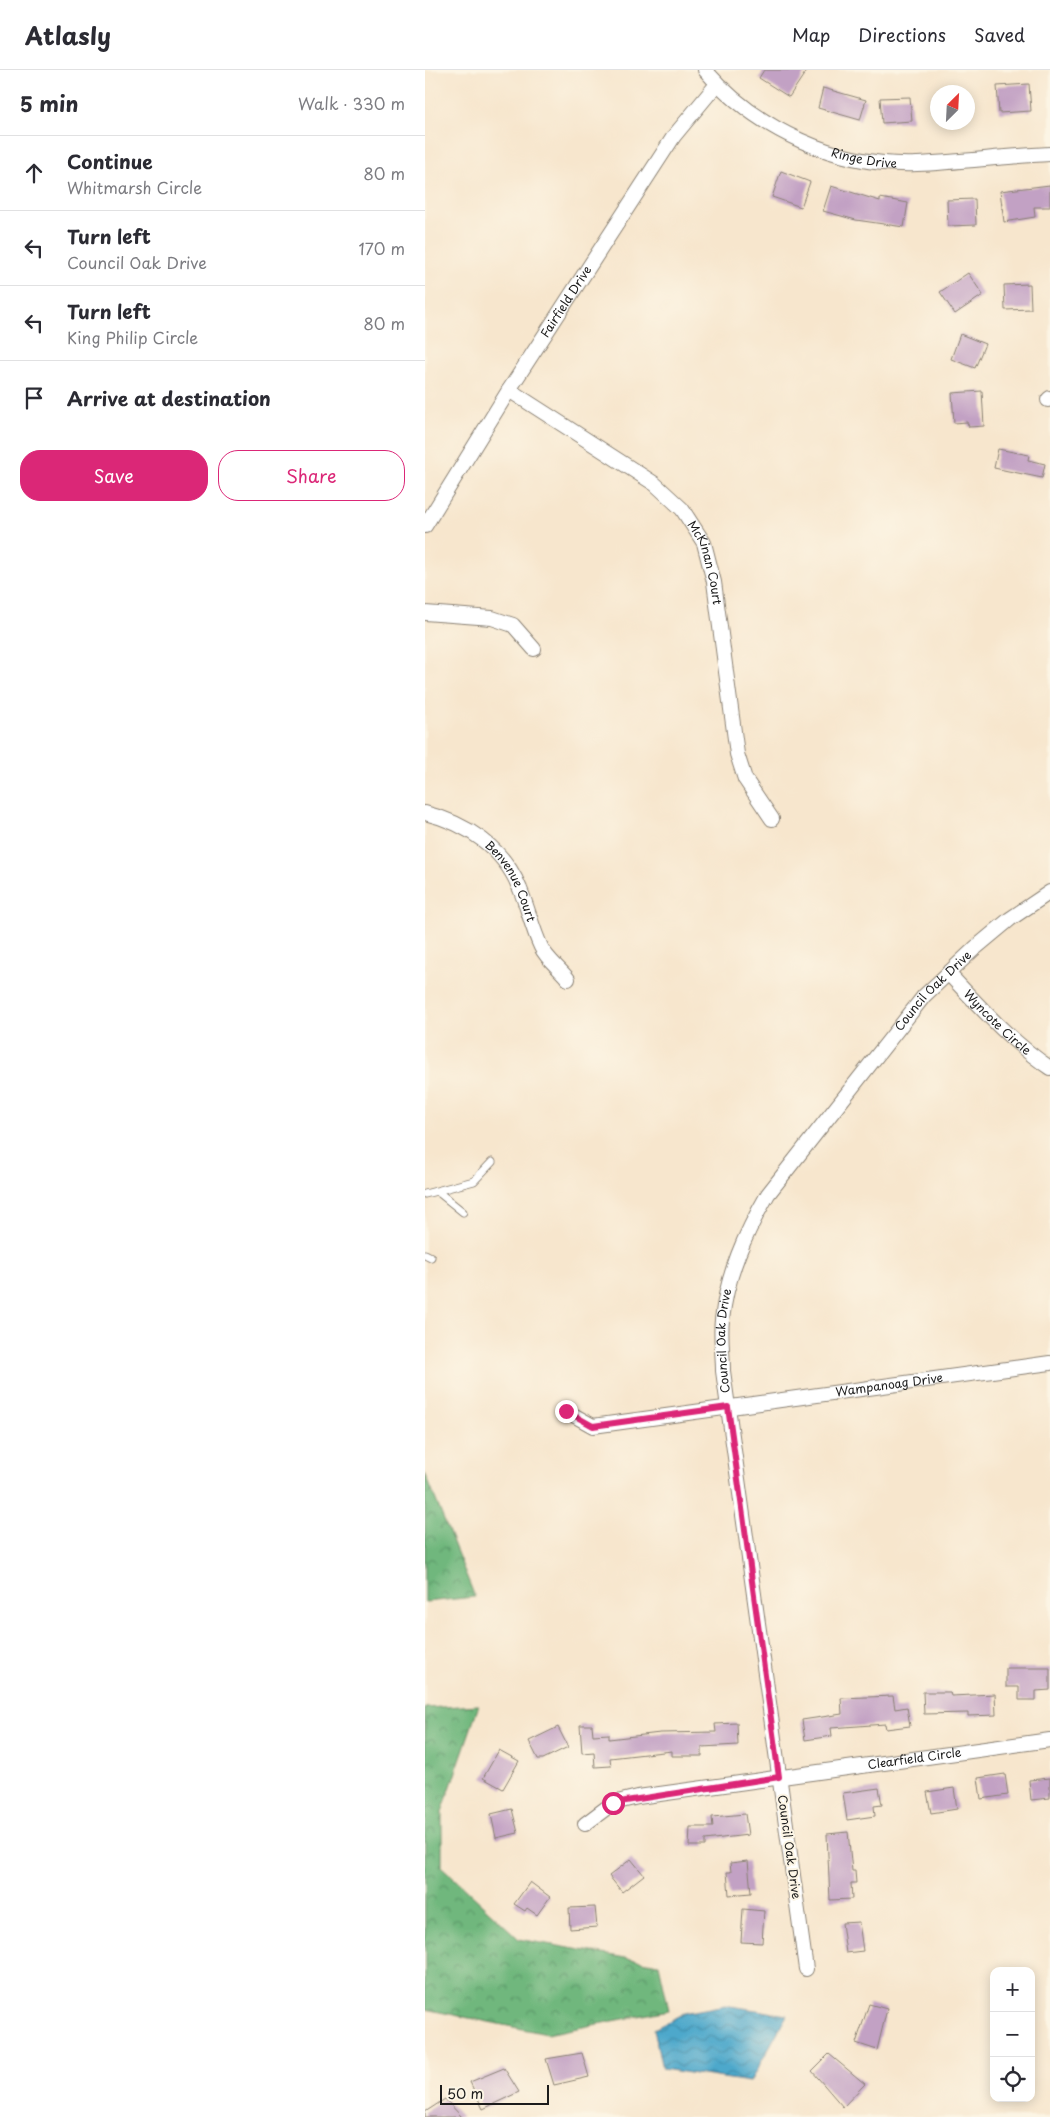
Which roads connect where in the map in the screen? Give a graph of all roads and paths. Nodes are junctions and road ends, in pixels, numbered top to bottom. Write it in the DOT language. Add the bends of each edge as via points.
graph roads {
  1 [pos="705,70"];
  2 [pos="717,84"];
  3 [pos="1050,154"];
  4 [pos="509,390"];
  5 [pos="425,526"];
  6 [pos="425,613"];
  7 [pos="534,649"];
  8 [pos="425,813"];
  9 [pos="772,819"];
  10 [pos="1050,892"];
  11 [pos="948,973"];
  12 [pos="568,978"];
  13 [pos="1050,1068"];
  14 [pos="492,1162"];
  15 [pos="437,1191"];
  16 [pos="425,1194"];
  17 [pos="463,1212"];
  18 [pos="1050,1363"];
  19 [pos="728,1407"];
  20 [pos="566,1411"];
  21 [pos="1050,1740"];
  22 [pos="779,1777"];
  23 [pos="585,1824"];
  24 [pos="806,1968"];
  1 -- 2 [label="street, Ringe Drive"];
  2 -- 3 [label="street, Ringe Drive" via="739,104 795,138 827,151 854,157 916,164"];
  2 -- 4 [label="street, Fairfield Drive" via="674,136"];
  4 -- 5 [label="street, Fairfield Drive"];
  4 -- 9 [label="street, McKinan Court" via="655,484 682,509 704,543 714,582 737,754 745,779"];
  6 -- 7 [label="street" via="492,618 513,625"];
  8 -- 12 [label="street, Benvenue Court" via="446,818 490,846 511,871 520,888 541,948"];
  10 -- 11 [label="street, Council Oak Drive" via="1010,919"];
  11 -- 13 [label="street, Wyncote Circle" via="1014,1040"];
  11 -- 19 [label="street, Council Oak Drive" via="925,996 843,1098 768,1194 749,1227 735,1259 721,1322"];
  14 -- 15 [label="lane" via="474,1181"];
  15 -- 16 [label="lane"];
  15 -- 17 [label="lane"];
  18 -- 19 [label="street, Wampanoag Drive"];
  19 -- 20 [label="street, Wampanoag Drive" via="593,1426"];
  19 -- 22 [label="street, Council Oak Drive"];
  21 -- 22 [label="street, Clearfield Circle"];
  22 -- 23 [label="street, Clearfield Circle" via="613,1803"];
  22 -- 24 [label="street, Council Oak Drive"];
}
